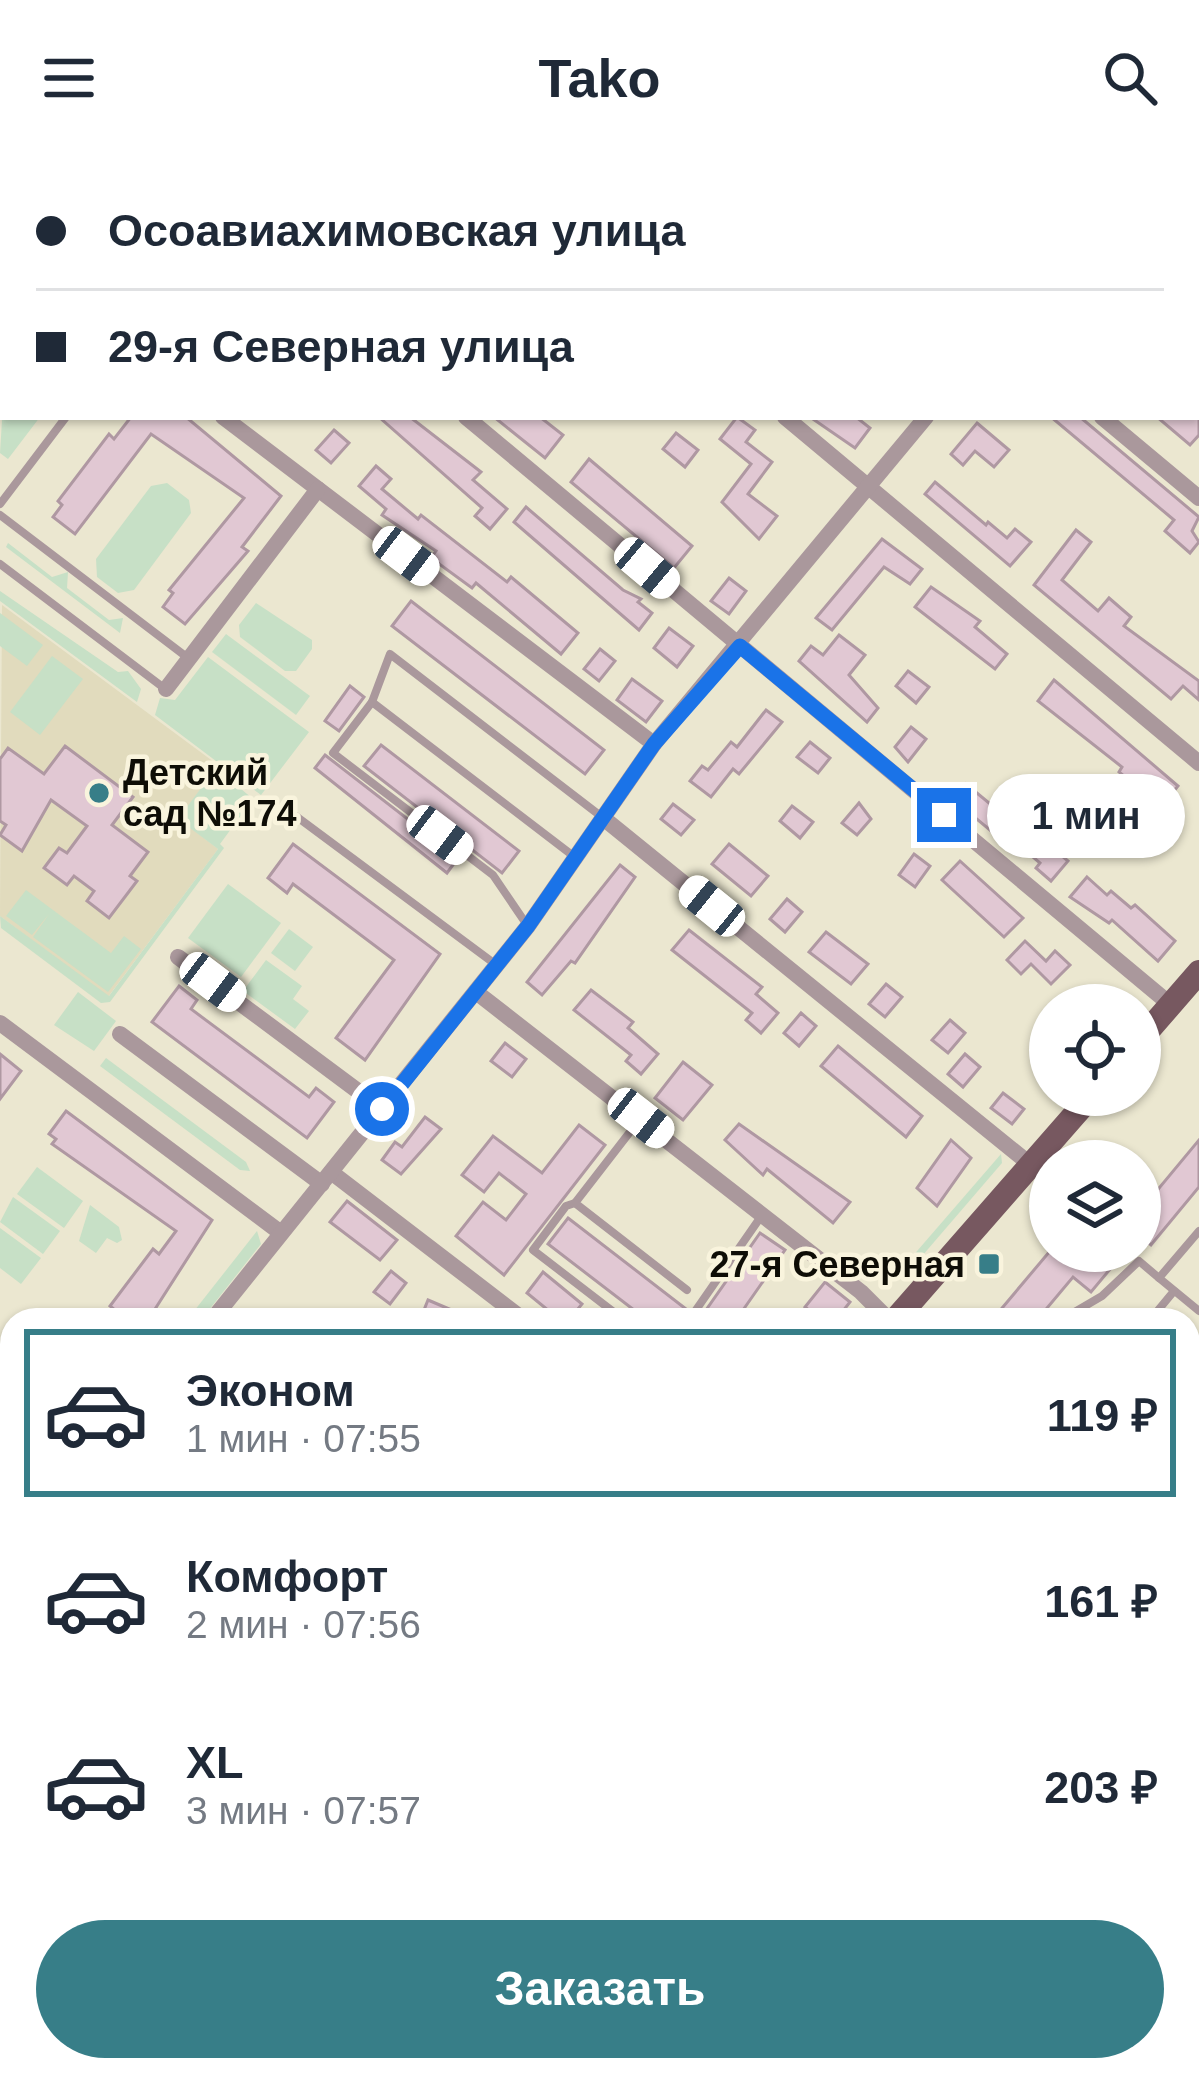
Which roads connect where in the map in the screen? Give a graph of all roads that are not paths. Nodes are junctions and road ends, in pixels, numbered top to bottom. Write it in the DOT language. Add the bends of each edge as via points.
graph roads {
  1 [pos="64,420"];
  2 [pos="227,420"];
  3 [pos="470,420"];
  4 [pos="789,420"];
  5 [pos="924,420"];
  6 [pos="1106,420"];
  7 [pos="870,486"];
  8 [pos="318,489"];
  9 [pos="1199,498"];
  10 [pos="0,504"];
  11 [pos="0,515"];
  12 [pos="0,564"];
  13 [pos="740,646"];
  14 [pos="189,658"];
  15 [pos="166,689"];
  16 [pos="372,702"];
  17 [pos="654,744"];
  18 [pos="1199,763"];
  19 [pos="290,811"];
  20 [pos="602,817"];
  21 [pos="576,858"];
  22 [pos="528,926"];
  23 [pos="178,957"];
  24 [pos="496,964"];
  25 [pos="1199,972"];
  26 [pos="476,992"];
  27 [pos="1171,1005"];
  28 [pos="1161,1016"];
  29 [pos="0,1023"];
  30 [pos="120,1034"];
  31 [pos="382,1109"];
  32 [pos="1074,1116"];
  33 [pos="641,1118"];
  34 [pos="1053,1140"];
  35 [pos="1029,1163"];
  36 [pos="1029,1167"];
  37 [pos="326,1178"];
  38 [pos="575,1203"];
  39 [pos="763,1214"];
  40 [pos="1199,1231"];
  41 [pos="281,1234"];
  42 [pos="1159,1278"];
  43 [pos="687,1290"];
  44 [pos="1174,1291"];
  45 [pos="222,1308"];
  46 [pos="507,1308"];
  47 [pos="608,1308"];
  48 [pos="697,1308"];
  49 [pos="877,1308"];
  50 [pos="903,1308"];
  51 [pos="1082,1308"];
  52 [pos="1160,1308"];
  53 [pos="1194,1308"];
  1 -- 10 [label="lane"];
  2 -- 8 [label="street"];
  3 -- 13 [label="street"];
  4 -- 7 [label="street"];
  5 -- 7 [label="street"];
  6 -- 9 [label="street"];
  7 -- 13 [label="street"];
  7 -- 18 [label="street"];
  8 -- 14 [label="street"];
  8 -- 17 [label="street"];
  11 -- 14 [label="lane"];
  12 -- 15 [label="lane"];
  13 -- 17 [label="street"];
  13 -- 27 [label="street"];
  14 -- 15 [label="street"];
  16 -- 20 [label="lane" via="390,654"];
  16 -- 21 [label="lane"];
  16 -- 22 [label="lane" via="333,753 493,875"];
  17 -- 20 [label="street"];
  19 -- 24 [label="lane"];
  20 -- 21 [label="street"];
  20 -- 35 [label="street"];
  21 -- 22 [label="street"];
  22 -- 24 [label="street"];
  23 -- 31 [label="street"];
  24 -- 26 [label="street"];
  25 -- 27 [label="main road"];
  26 -- 31 [label="street"];
  26 -- 33 [label="street"];
  27 -- 28 [label="main road"];
  29 -- 41 [label="street"];
  30 -- 37 [label="street"];
  31 -- 37 [label="street"];
  32 -- 34 [label="main road"];
  33 -- 38 [label="lane"];
  33 -- 39 [label="street"];
  36 -- 50 [label="main road"];
  37 -- 41 [label="street"];
  37 -- 46 [label="street"];
  38 -- 43 [label="lane"];
  38 -- 47 [label="lane" via="533,1250"];
  39 -- 48 [label="lane"];
  39 -- 49 [label="street"];
  40 -- 42 [label="lane"];
  41 -- 45 [label="street"];
  42 -- 44 [label="lane"];
  42 -- 51 [label="lane" via="1138,1261"];
  44 -- 52 [label="lane"];
  44 -- 53 [label="lane"];
}
